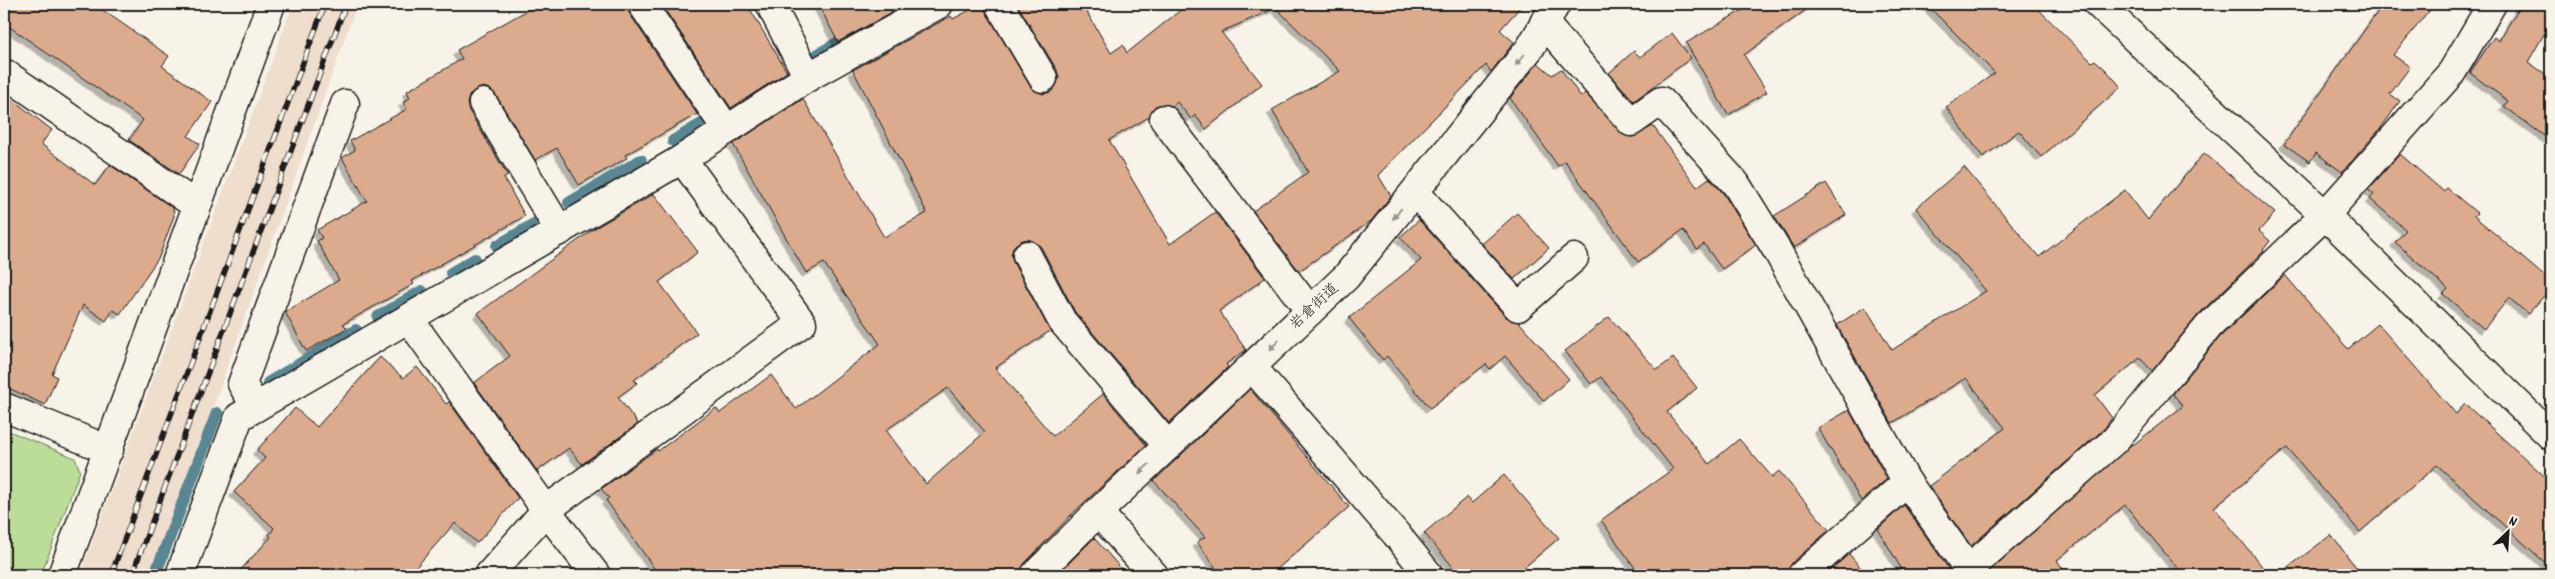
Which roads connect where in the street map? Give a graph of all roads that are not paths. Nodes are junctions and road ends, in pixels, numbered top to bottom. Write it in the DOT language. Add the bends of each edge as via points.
graph roads {
  1 [pos="271,4"];
  2 [pos="642,4"];
  3 [pos="770,4"];
  4 [pos="939,4"];
  5 [pos="999,4"];
  6 [pos="2098,4"];
  7 [pos="2492,4"];
  8 [pos="1550,14"];
  9 [pos="4,73"];
  10 [pos="808,77"];
  11 [pos="1043,78"];
  12 [pos="482,103"];
  13 [pos="345,104"];
  14 [pos="1164,119"];
  15 [pos="727,130"];
  16 [pos="682,159"];
  17 [pos="1415,192"];
  18 [pos="197,206"];
  19 [pos="2325,215"];
  20 [pos="560,231"];
  21 [pos="1027,255"];
  22 [pos="1574,258"];
  23 [pos="1310,311"];
  24 [pos="409,319"];
  25 [pos="1252,367"];
  26 [pos="4,407"];
  27 [pos="256,407"];
  28 [pos="2551,436"];
  29 [pos="1168,446"];
  30 [pos="108,450"];
  31 [pos="1906,482"];
  32 [pos="546,510"];
  33 [pos="1098,512"];
  34 [pos="1965,573"];
  35 [pos="62,575"];
  36 [pos="180,575"];
  37 [pos="489,575"];
  38 [pos="596,575"];
  39 [pos="1035,575"];
  40 [pos="1154,575"];
  41 [pos="1429,575"];
  42 [pos="1802,575"];
  1 -- 18 [label="street"];
  2 -- 15 [label="street"];
  3 -- 10 [label="street"];
  4 -- 10 [label="street"];
  5 -- 11 [label="street"];
  6 -- 19 [label="street"];
  7 -- 19 [label="street" via="2452,72"];
  8 -- 17 [label="street, 岩倉街道, one-way" via="1530,48"];
  8 -- 31 [label="street" via="1631,122 1660,101 1736,184 1778,252"];
  9 -- 18 [label="street"];
  10 -- 15 [label="street"];
  12 -- 20 [label="street"];
  13 -- 27 [label="street" via="242,384"];
  14 -- 23 [label="street"];
  15 -- 16 [label="street"];
  16 -- 20 [label="street"];
  16 -- 32 [label="street" via="802,323"];
  17 -- 22 [label="street" via="1518,307"];
  17 -- 23 [label="street, 岩倉街道, one-way" via="1346,277"];
  18 -- 30 [label="street"];
  19 -- 28 [label="street"];
  19 -- 34 [label="street" via="2209,326 2115,440"];
  20 -- 24 [label="street"];
  21 -- 29 [label="street" via="1062,321"];
  23 -- 25 [label="street, 岩倉街道, one-way"];
  24 -- 27 [label="street"];
  24 -- 32 [label="street"];
  25 -- 29 [label="street, 岩倉街道"];
  25 -- 41 [label="street"];
  26 -- 30 [label="street"];
  27 -- 36 [label="street" via="239,417"];
  29 -- 33 [label="street, 岩倉街道, one-way"];
  30 -- 35 [label="street"];
  31 -- 34 [label="street"];
  31 -- 42 [label="street"];
  32 -- 37 [label="street"];
  32 -- 38 [label="street"];
  33 -- 39 [label="street, 岩倉街道"];
  33 -- 40 [label="street"];
}
